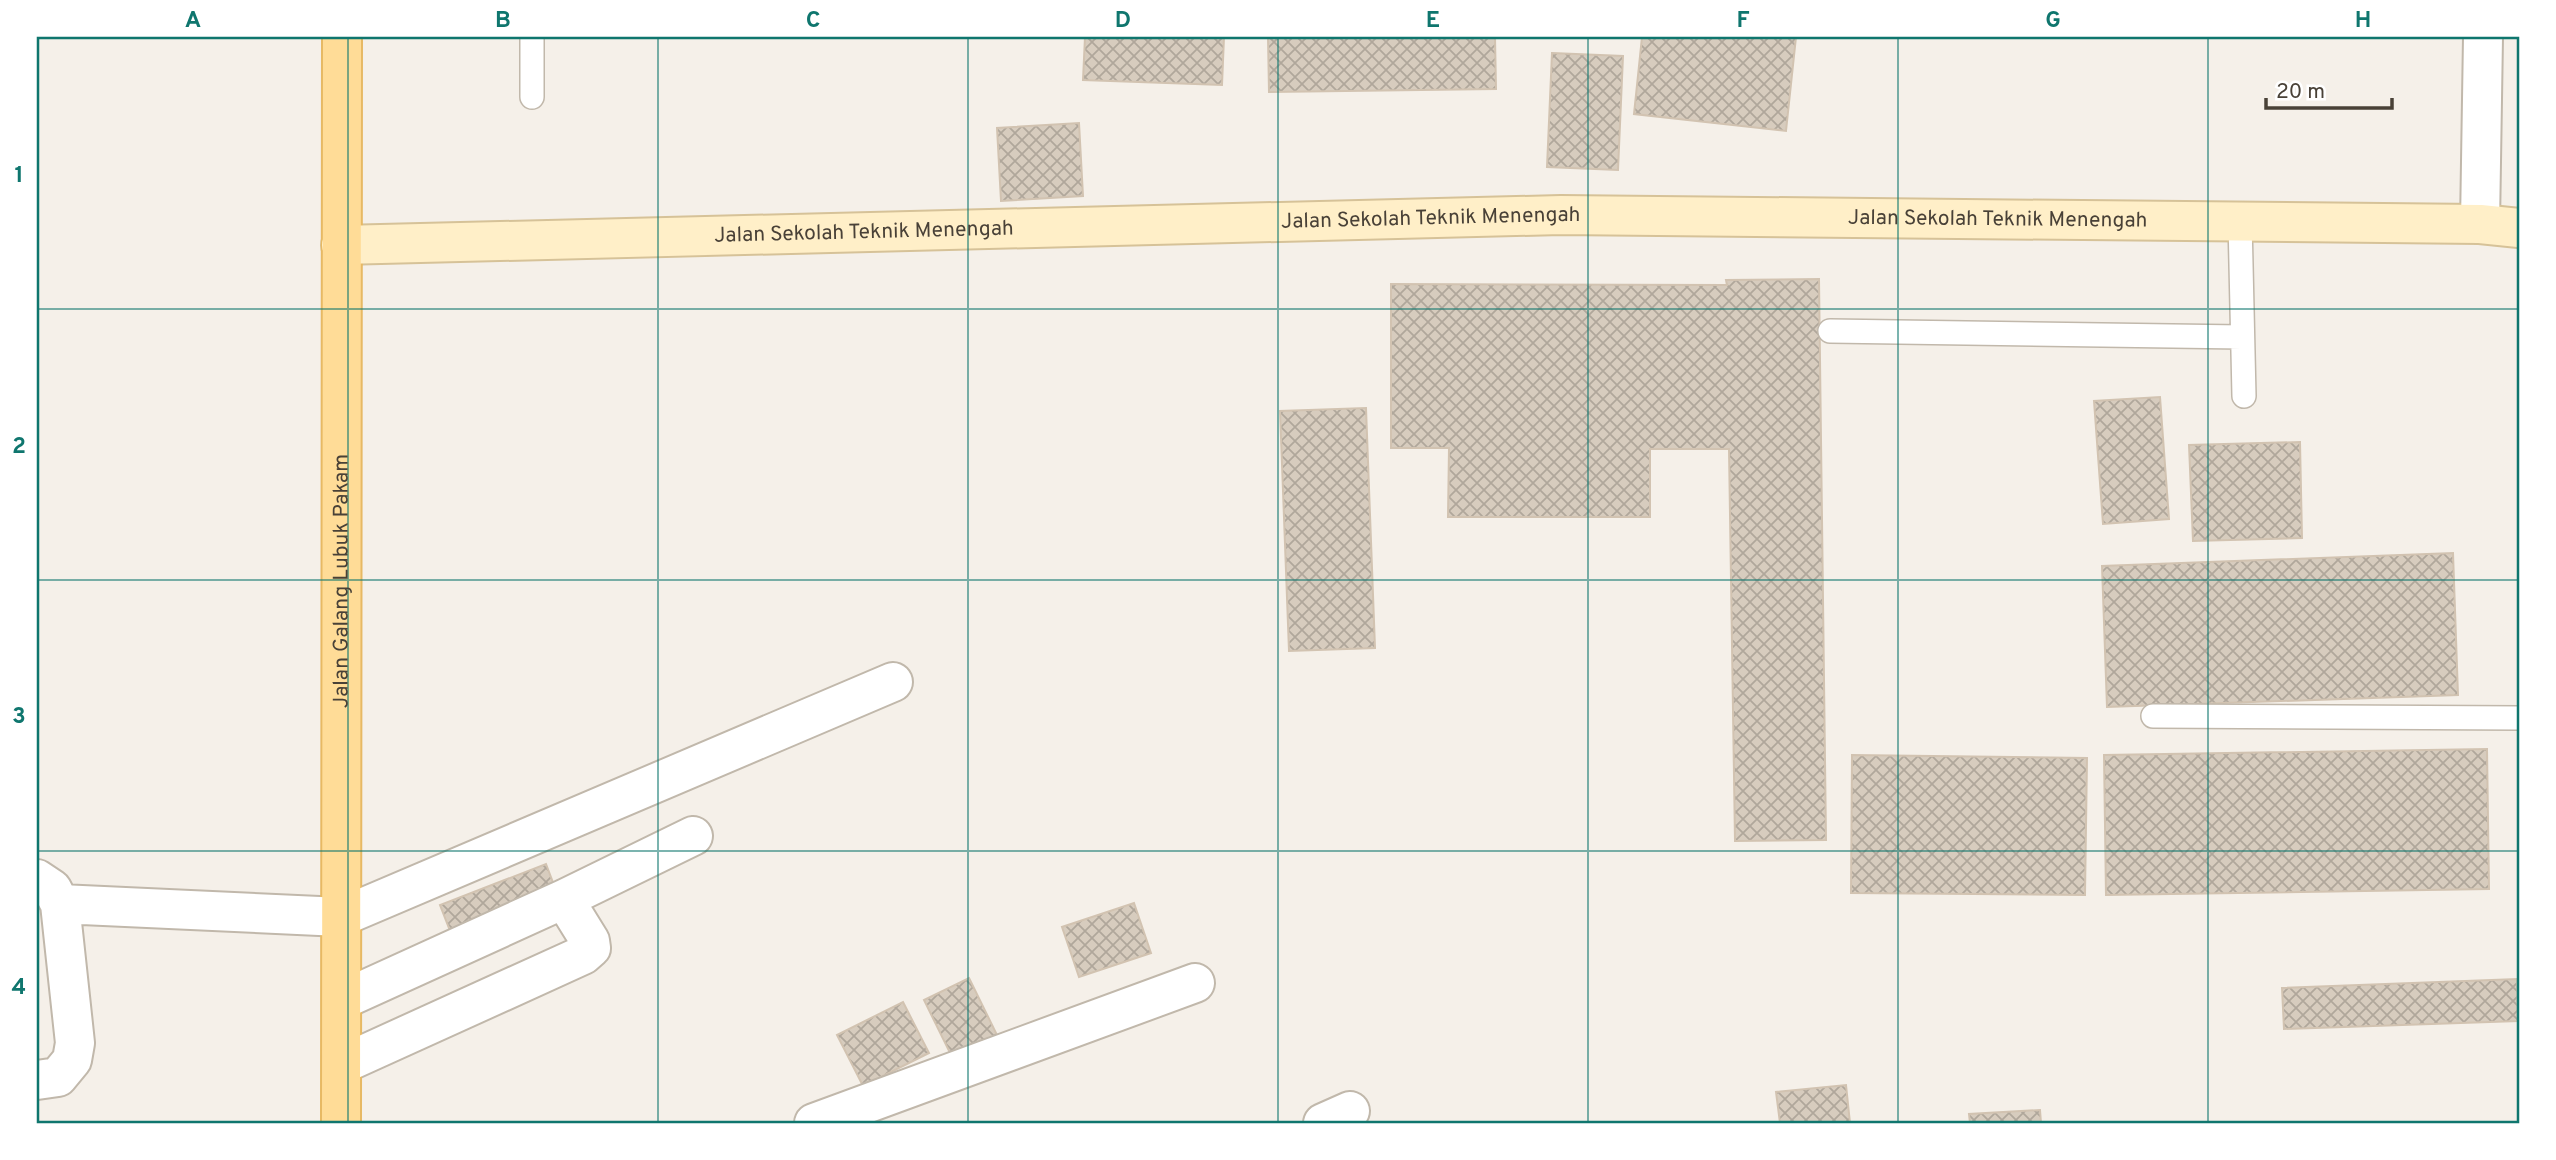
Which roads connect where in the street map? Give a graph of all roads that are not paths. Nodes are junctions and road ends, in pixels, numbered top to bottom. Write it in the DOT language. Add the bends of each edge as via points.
graph roads {
  1 [pos="342,37"];
  2 [pos="532,37"];
  3 [pos="2483,37"];
  4 [pos="532,97"];
  5 [pos="2239,222"];
  6 [pos="2480,224"];
  7 [pos="2519,228"];
  8 [pos="341,245"];
  9 [pos="1830,331"];
  10 [pos="2242,337"];
  11 [pos="2244,396"];
  12 [pos="893,682"];
  13 [pos="2152,716"];
  14 [pos="2519,718"];
  15 [pos="693,836"];
  16 [pos="48,891"];
  17 [pos="564,899"];
  18 [pos="341,917"];
  19 [pos="1195,983"];
  20 [pos="342,1000"];
  21 [pos="343,1064"];
  22 [pos="37,1080"];
  23 [pos="341,1123"];
  24 [pos="814,1123"];
  1 -- 8 [label="main road, Jalan Galang Lubuk Pakam"];
  2 -- 4 [label="lane"];
  3 -- 6 [label="street"];
  5 -- 6 [label="street, Jalan Sekolah Teknik Menengah"];
  5 -- 8 [label="street, Jalan Sekolah Teknik Menengah" via="1561,215"];
  5 -- 10 [label="lane"];
  6 -- 7 [label="street, Jalan Sekolah Teknik Menengah"];
  8 -- 18 [label="main road, Jalan Galang Lubuk Pakam"];
  9 -- 10 [label="lane"];
  10 -- 11 [label="lane"];
  12 -- 18 [label="street"];
  13 -- 14 [label="lane"];
  15 -- 17 [label="street"];
  16 -- 18 [label="street"];
  16 -- 22 [label="street" via="75,1043 72,1060 58,1077"];
  17 -- 20 [label="street"];
  17 -- 21 [label="street" via="590,941 591,948 583,955"];
  18 -- 20 [label="main road, Jalan Galang Lubuk Pakam"];
  19 -- 24 [label="street"];
  20 -- 21 [label="main road, Jalan Galang Lubuk Pakam"];
  21 -- 23 [label="main road, Jalan Galang Lubuk Pakam"];
}
